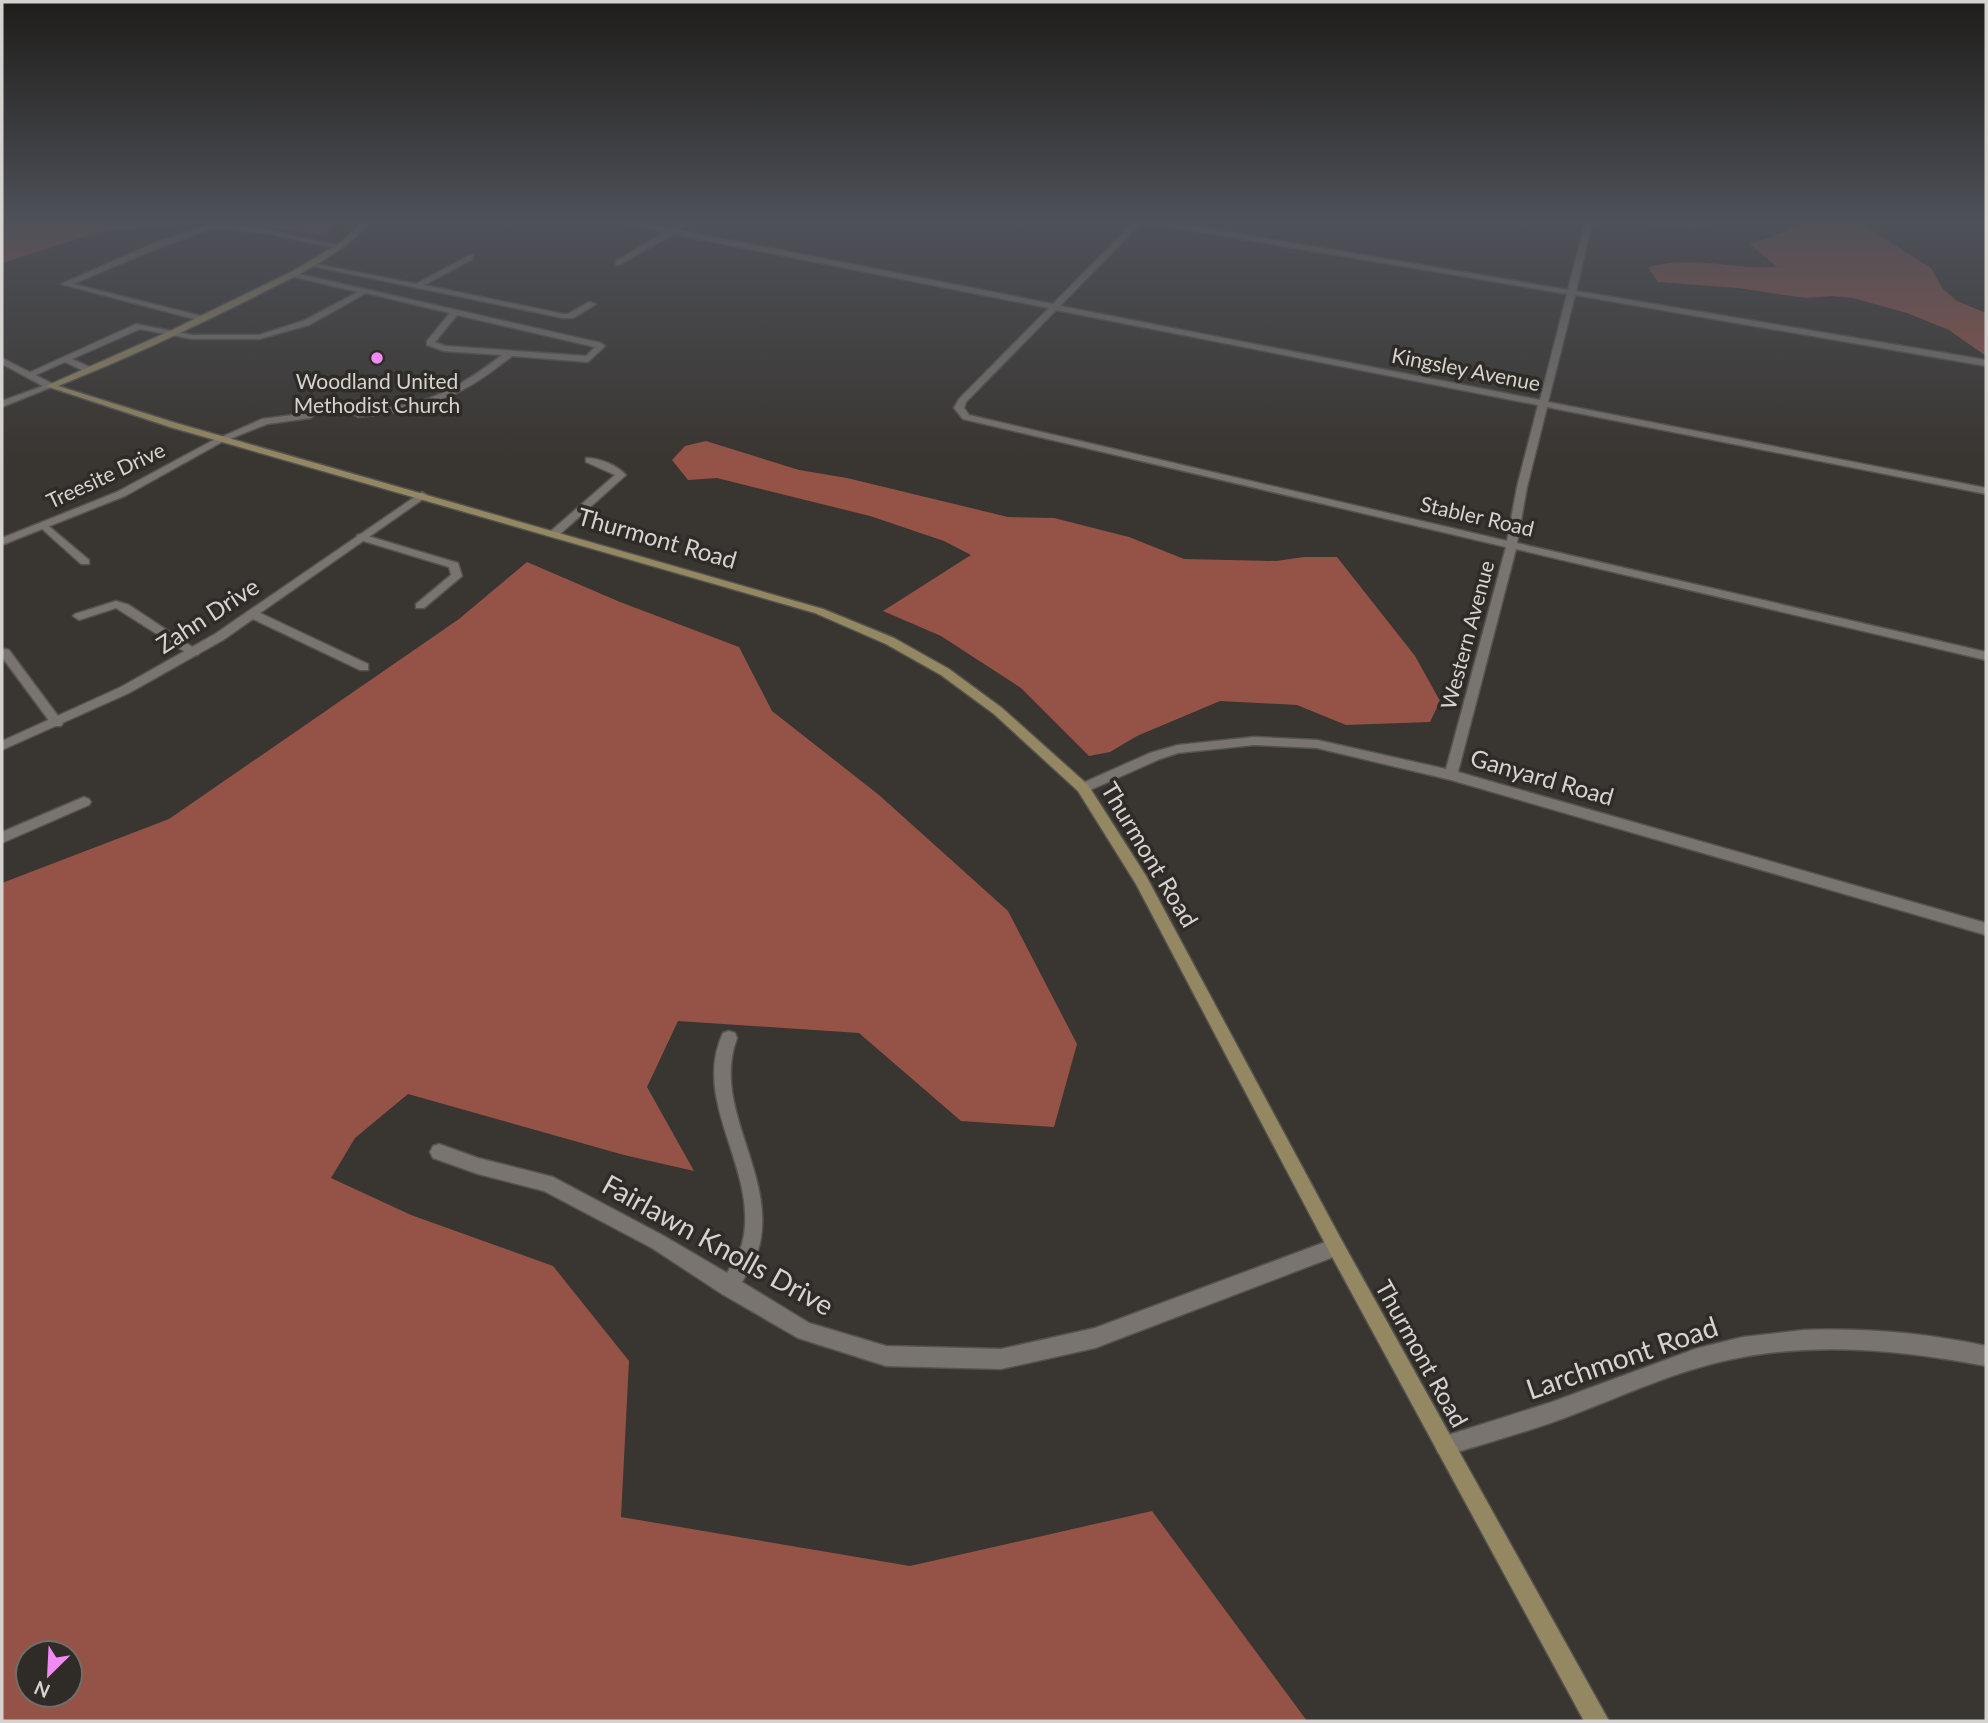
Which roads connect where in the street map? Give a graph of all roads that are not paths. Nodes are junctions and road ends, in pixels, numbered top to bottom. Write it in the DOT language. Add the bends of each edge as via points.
graph roads {
  1 [pos="125,299"];
  2 [pos="242,299"];
  3 [pos="350,299"];
  4 [pos="401,299"];
  5 [pos="485,299"];
  6 [pos="1017,299"];
  7 [pos="1062,299"];
  8 [pos="1568,299"];
  9 [pos="1613,299"];
  10 [pos="592,304"];
  11 [pos="1055,307"];
  12 [pos="455,312"];
  13 [pos="202,319"];
  14 [pos="173,334"];
  15 [pos="510,353"];
  16 [pos="65,359"];
  17 [pos="2,361"];
  18 [pos="1986,363"];
  19 [pos="89,370"];
  20 [pos="28,375"];
  21 [pos="50,386"];
  22 [pos="2,404"];
  23 [pos="1544,404"];
  24 [pos="358,414"];
  25 [pos="308,416"];
  26 [pos="224,438"];
  27 [pos="589,460"];
  28 [pos="1986,491"];
  29 [pos="422,495"];
  30 [pos="46,526"];
  31 [pos="555,533"];
  32 [pos="360,537"];
  33 [pos="2,542"];
  34 [pos="1512,544"];
  35 [pos="85,562"];
  36 [pos="419,606"];
  37 [pos="252,614"];
  38 [pos="79,616"];
  39 [pos="194,652"];
  40 [pos="5,653"];
  41 [pos="1986,656"];
  42 [pos="364,667"];
  43 [pos="57,723"];
  44 [pos="2,746"];
  45 [pos="1451,775"];
  46 [pos="1083,788"];
  47 [pos="83,802"];
  48 [pos="2,838"];
  49 [pos="1986,929"];
  50 [pos="729,1038"];
  51 [pos="439,1152"];
  52 [pos="1336,1247"];
  53 [pos="729,1287"];
  54 [pos="1986,1356"];
  55 [pos="1446,1446"];
  56 [pos="1597,1721"];
  1 -- 13 [label="street"];
  2 -- 13 [label="street"];
  3 -- 14 [label="street" via="306,323 270,335 208,339"];
  4 -- 12 [label="street"];
  5 -- 10 [label="street" via="562,316"];
  6 -- 11 [label="street, Kingsley Avenue"];
  7 -- 11 [label="street"];
  8 -- 23 [label="street, Western Avenue"];
  9 -- 18 [label="street"];
  11 -- 23 [label="street, Kingsley Avenue"];
  11 -- 34 [label="street, Stabler Road" via="962,401 959,408 966,417"];
  12 -- 15 [label="street" via="430,344"];
  12 -- 15 [label="street" via="601,346 587,359"];
  13 -- 14 [label="street"];
  14 -- 16 [label="street" via="139,326"];
  14 -- 19 [label="street"];
  15 -- 24 [label="street" via="473,382 432,403"];
  16 -- 19 [label="street"];
  16 -- 20 [label="street"];
  17 -- 20 [label="street, Thurmont Road"];
  19 -- 21 [label="street"];
  20 -- 21 [label="street, Thurmont Road"];
  21 -- 22 [label="street"];
  21 -- 26 [label="street, Thurmont Road"];
  23 -- 28 [label="street, Kingsley Avenue"];
  23 -- 34 [label="street, Western Avenue"];
  25 -- 26 [label="street, Treesite Drive" via="265,421"];
  26 -- 29 [label="street, Thurmont Road"];
  26 -- 30 [label="street, Treesite Drive" via="121,494"];
  27 -- 31 [label="street" via="621,475"];
  29 -- 31 [label="street, Thurmont Road"];
  29 -- 32 [label="street, Zahn Drive"];
  30 -- 33 [label="street, Treesite Drive"];
  30 -- 35 [label="street"];
  31 -- 46 [label="street, Thurmont Road" via="776,597 890,641 971,690"];
  32 -- 36 [label="street" via="454,565 457,576"];
  32 -- 37 [label="street, Zahn Drive"];
  34 -- 41 [label="street, Stabler Road"];
  34 -- 45 [label="street, Western Avenue"];
  37 -- 39 [label="street, Zahn Drive"];
  37 -- 42 [label="street"];
  38 -- 39 [label="street" via="116,604"];
  39 -- 43 [label="street, Zahn Drive"];
  40 -- 43 [label="street"];
  43 -- 44 [label="street, Zahn Drive"];
  45 -- 46 [label="street, Ganyard Road" via="1317,744 1254,741 1178,749"];
  45 -- 49 [label="street, Ganyard Road"];
  46 -- 52 [label="street, Thurmont Road" via="1141,880"];
  47 -- 48 [label="street"];
  50 -- 53 [label="street" via="722,1058 726,1098 754,1205 751,1244"];
  51 -- 53 [label="street, Fairlawn Knolls Drive" via="547,1183 658,1242"];
  52 -- 53 [label="street, Fairlawn Knolls Drive" via="1095,1338 1002,1359 886,1356 805,1331"];
  52 -- 55 [label="street, Thurmont Road"];
  54 -- 55 [label="street, Larchmont Road" via="1891,1341 1827,1339 1743,1348 1667,1369"];
  55 -- 56 [label="street, Thurmont Road"];
}
